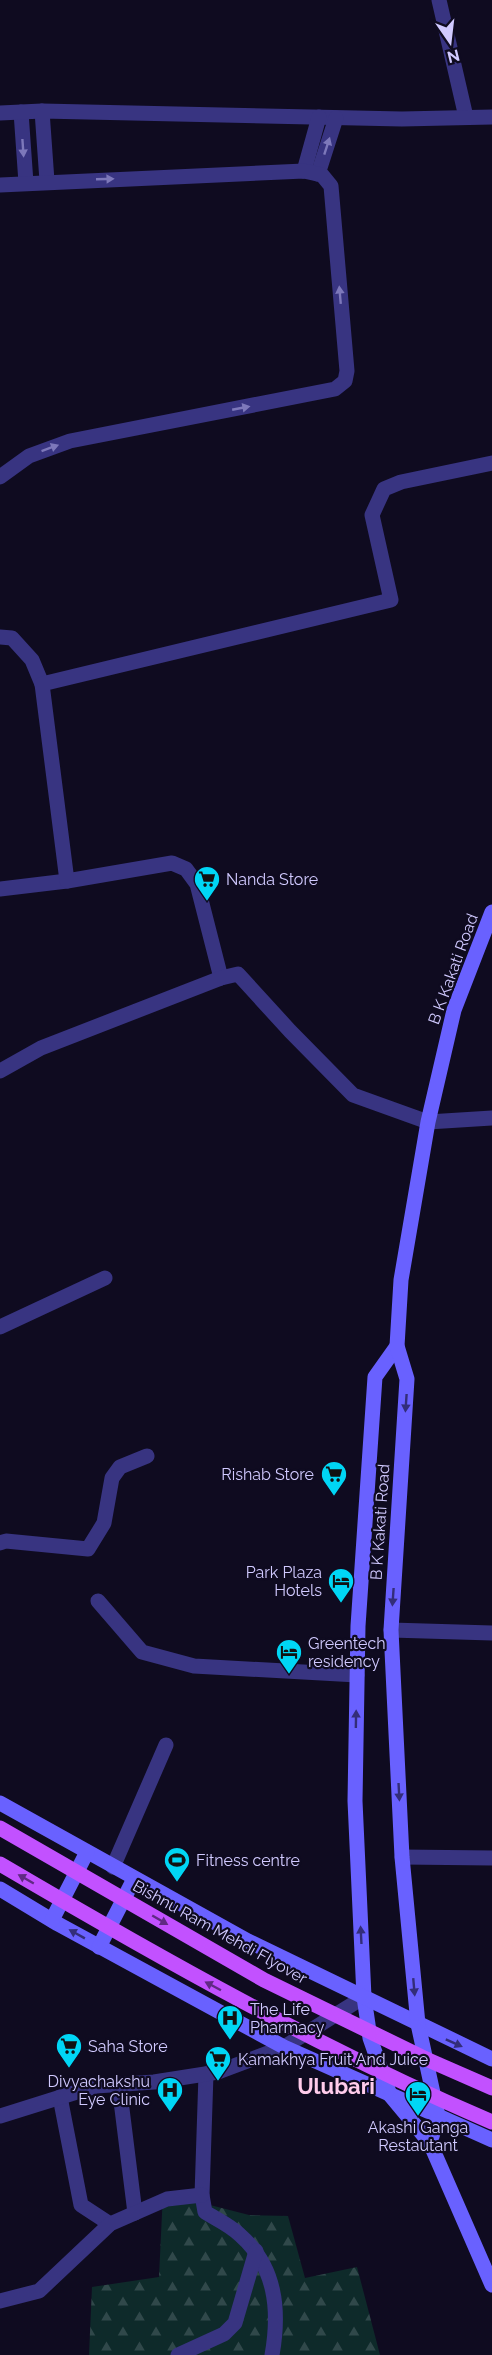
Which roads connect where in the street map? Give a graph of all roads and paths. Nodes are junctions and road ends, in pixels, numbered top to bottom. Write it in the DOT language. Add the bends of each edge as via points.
graph roads {
  1 [pos="439,0"];
  2 [pos="42,111"];
  3 [pos="21,112"];
  4 [pos="0,113"];
  5 [pos="319,117"];
  6 [pos="466,117"];
  7 [pos="492,117"];
  8 [pos="336,118"];
  9 [pos="311,173"];
  10 [pos="47,181"];
  11 [pos="26,183"];
  12 [pos="0,185"];
  13 [pos="492,463"];
  14 [pos="0,477"];
  15 [pos="0,637"];
  16 [pos="42,684"];
  17 [pos="67,881"];
  18 [pos="0,890"];
  19 [pos="492,912"];
  20 [pos="221,978"];
  21 [pos="0,1071"];
  22 [pos="492,1118"];
  23 [pos="428,1122"];
  24 [pos="105,1278"];
  25 [pos="0,1326"];
  26 [pos="397,1346"];
  27 [pos="147,1456"];
  28 [pos="0,1543"];
  29 [pos="98,1601"];
  30 [pos="391,1630"];
  31 [pos="492,1633"];
  32 [pos="357,1675"];
  33 [pos="166,1744"];
  34 [pos="0,1803"];
  35 [pos="0,1828"];
  36 [pos="87,1852"];
  37 [pos="402,1857"];
  38 [pos="492,1858"];
  39 [pos="0,1864"];
  40 [pos="113,1867"];
  41 [pos="134,1879"];
  42 [pos="0,1889"];
  43 [pos="52,1920"];
  44 [pos="99,1947"];
  45 [pos="364,1997"];
  46 [pos="418,2024"];
  47 [pos="284,2047"];
  48 [pos="492,2060"];
  49 [pos="206,2074"];
  50 [pos="119,2085"];
  51 [pos="492,2088"];
  52 [pos="390,2095"];
  53 [pos="60,2097"];
  54 [pos="0,2116"];
  55 [pos="438,2116"];
  56 [pos="492,2122"];
  57 [pos="492,2140"];
  58 [pos="430,2143"];
  59 [pos="202,2195"];
  60 [pos="135,2213"];
  61 [pos="110,2224"];
  62 [pos="256,2251"];
  63 [pos="492,2286"];
  64 [pos="0,2301"];
  65 [pos="178,2355"];
  66 [pos="272,2355"];
  1 -- 6 [label="street"];
  2 -- 3 [label="street"];
  2 -- 5 [label="street"];
  2 -- 10 [label="street"];
  3 -- 4 [label="street"];
  3 -- 11 [label="street, one-way"];
  5 -- 8 [label="street"];
  5 -- 9 [label="street"];
  6 -- 7 [label="street"];
  6 -- 8 [label="street"];
  9 -- 8 [label="street, one-way"];
  10 -- 9 [label="street, one-way"];
  14 -- 9 [label="street, one-way" via="29,456 70,441 334,389 345,381 331,186 322,175"];
  10 -- 11 [label="street"];
  11 -- 12 [label="street"];
  13 -- 16 [label="street" via="411,479 384,489 372,515 391,600"];
  15 -- 16 [label="street" via="12,638 32,660"];
  16 -- 17 [label="street"];
  17 -- 18 [label="street"];
  17 -- 20 [label="street" via="172,863 186,869 197,884"];
  19 -- 23 [label="main road, B K Kakati Road" via="454,1010"];
  20 -- 21 [label="street" via="41,1048"];
  20 -- 23 [label="street" via="238,974 353,1095"];
  22 -- 23 [label="street"];
  23 -- 26 [label="main road, B K Kakati Road" via="400,1280"];
  24 -- 25 [label="street"];
  26 -- 30 [label="main road, B K Kakati Road, one-way" via="407,1379"];
  26 -- 32 [label="main road" via="375,1377"];
  27 -- 28 [label="street" via="120,1467 112,1478 104,1523 88,1549"];
  29 -- 32 [label="street" via="142,1652 194,1666"];
  30 -- 31 [label="street"];
  30 -- 37 [label="main road, B K Kakati Road, one-way"];
  45 -- 32 [label="main road, one-way" via="355,1801"];
  33 -- 40 [label="street"];
  34 -- 36 [label="main road"];
  35 -- 51 [label="main road, Bishnu Ram Mehdi Flyover, one-way, bridge" via="264,1980"];
  36 -- 40 [label="main road"];
  36 -- 43 [label="main road"];
  37 -- 38 [label="street"];
  37 -- 46 [label="main road, B K Kakati Road, one-way"];
  56 -- 39 [label="main road, one-way, bridge" via="270,2017"];
  40 -- 41 [label="main road"];
  41 -- 44 [label="main road"];
  41 -- 45 [label="main road" via="248,1941"];
  42 -- 43 [label="main road"];
  44 -- 43 [label="main road, one-way"];
  44 -- 47 [label="main road"];
  45 -- 46 [label="main road"];
  45 -- 47 [label="street"];
  45 -- 52 [label="main road" via="369,2038"];
  46 -- 48 [label="main road, one-way"];
  46 -- 55 [label="main road, B K Kakati Road"];
  47 -- 49 [label="street"];
  47 -- 52 [label="main road"];
  49 -- 50 [label="street"];
  49 -- 59 [label="street"];
  50 -- 53 [label="street" via="96,2086"];
  50 -- 60 [label="street"];
  52 -- 55 [label="main road"];
  52 -- 58 [label="main road"];
  53 -- 54 [label="street"];
  53 -- 61 [label="street" via="81,2205"];
  55 -- 57 [label="main road"];
  55 -- 58 [label="main road, B K Kakati Road"];
  58 -- 63 [label="main road"];
  59 -- 60 [label="street" via="167,2199"];
  59 -- 62 [label="street" via="205,2212 238,2233"];
  60 -- 61 [label="street"];
  61 -- 64 [label="street" via="39,2291"];
  62 -- 65 [label="street" via="235,2323 224,2334"];
  62 -- 66 [label="street" via="271,2279 277,2327"];
}
